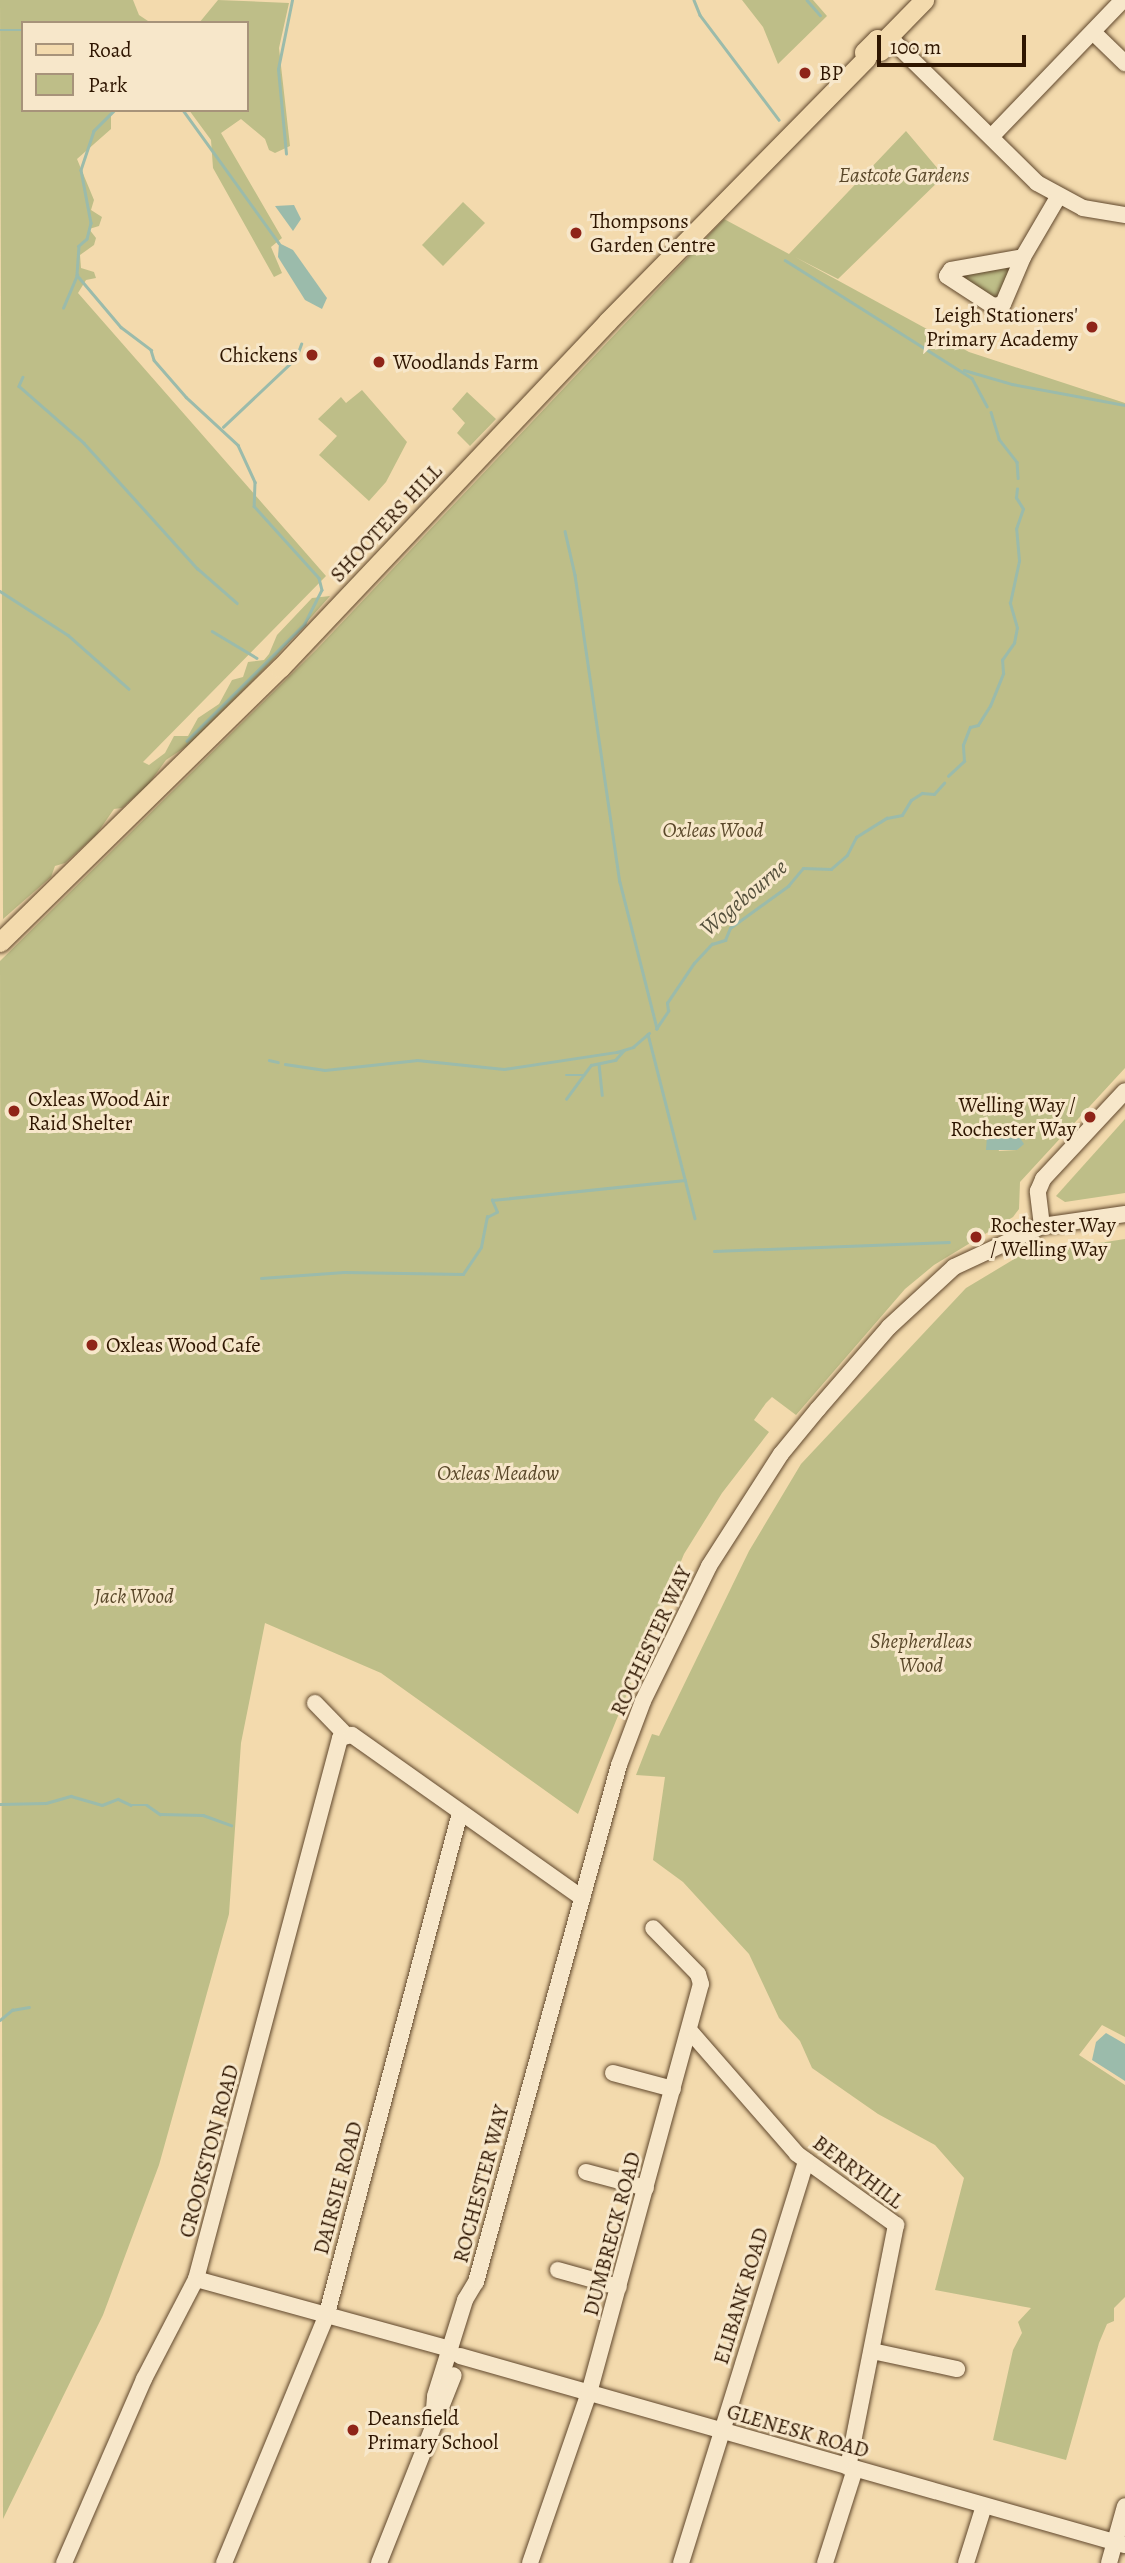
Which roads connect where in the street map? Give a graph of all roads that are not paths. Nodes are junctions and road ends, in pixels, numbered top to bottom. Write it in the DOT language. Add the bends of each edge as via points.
graph roads {
  1 [pos="925,0"];
  2 [pos="1123,0"];
  3 [pos="1093,32"];
  4 [pos="885,39"];
  5 [pos="1125,63"];
  6 [pos="990,136"];
  7 [pos="1058,197"];
  8 [pos="1125,215"];
  9 [pos="1023,257"];
  10 [pos="0,942"];
  11 [pos="1125,1091"];
  12 [pos="1125,1214"];
  13 [pos="1042,1226"];
  14 [pos="315,1703"];
  15 [pos="345,1734"];
  16 [pos="460,1814"];
  17 [pos="582,1898"];
  18 [pos="653,1928"];
  19 [pos="689,2030"];
  20 [pos="613,2073"];
  21 [pos="673,2089"];
  22 [pos="806,2161"];
  23 [pos="586,2172"];
  24 [pos="646,2188"];
  25 [pos="558,2270"];
  26 [pos="196,2279"];
  27 [pos="619,2287"];
  28 [pos="326,2317"];
  29 [pos="872,2351"];
  30 [pos="456,2353"];
  31 [pos="957,2369"];
  32 [pos="589,2393"];
  33 [pos="722,2431"];
  34 [pos="851,2468"];
  35 [pos="984,2506"];
  36 [pos="1125,2506"];
  37 [pos="1120,2544"];
  38 [pos="64,2563"];
  39 [pos="224,2563"];
  40 [pos="379,2563"];
  41 [pos="530,2563"];
  42 [pos="681,2563"];
  43 [pos="825,2563"];
  44 [pos="966,2563"];
  45 [pos="1109,2563"];
  1 -- 4 [label="main road"];
  2 -- 3 [label="street"];
  3 -- 5 [label="street"];
  3 -- 6 [label="street"];
  4 -- 6 [label="street"];
  4 -- 10 [label="main road, SHOOTERS HILL" via="877,39 864,52 866,58 280,668"];
  6 -- 7 [label="street" via="1028,175"];
  7 -- 8 [label="street" via="1095,212"];
  7 -- 9 [label="street"];
  11 -- 13 [label="street" via="1043,1179 1038,1191"];
  12 -- 13 [label="street, ROCHESTER WAY"];
  13 -- 17 [label="street, ROCHESTER WAY" via="978,1252 922,1294 855,1364 781,1454 709,1566 643,1701 619,1765"];
  14 -- 15 [label="street"];
  15 -- 16 [label="street"];
  15 -- 26 [label="street, CROOKSTON ROAD" via="340,1738"];
  16 -- 17 [label="street"];
  16 -- 28 [label="street, DAIRSIE ROAD"];
  17 -- 30 [label="street, ROCHESTER WAY" via="476,2282 476,2303"];
  18 -- 19 [label="street, DUMBRECK ROAD" via="701,1979"];
  19 -- 21 [label="street, DUMBRECK ROAD"];
  19 -- 22 [label="street, BERRYHILL"];
  20 -- 21 [label="street"];
  21 -- 24 [label="street, DUMBRECK ROAD"];
  22 -- 29 [label="street, BERRYHILL" via="895,2225"];
  22 -- 33 [label="street, ELIBANK ROAD"];
  23 -- 24 [label="street"];
  24 -- 27 [label="street, DUMBRECK ROAD"];
  25 -- 27 [label="street"];
  26 -- 28 [label="street, GLENESK ROAD"];
  26 -- 38 [label="street, CROOKSTON ROAD" via="144,2379"];
  27 -- 32 [label="street, DUMBRECK ROAD"];
  28 -- 30 [label="street, GLENESK ROAD"];
  28 -- 39 [label="street, DAIRSIE ROAD"];
  29 -- 31 [label="street"];
  29 -- 34 [label="street, BERRYHILL"];
  30 -- 32 [label="street, GLENESK ROAD"];
  30 -- 40 [label="street, ROCHESTER WAY" via="446,2398 433,2420"];
  32 -- 33 [label="street, GLENESK ROAD"];
  32 -- 41 [label="street, DUMBRECK ROAD"];
  33 -- 34 [label="street, GLENESK ROAD"];
  33 -- 42 [label="street, ELIBANK ROAD"];
  34 -- 35 [label="street, GLENESK ROAD"];
  34 -- 43 [label="street, BERRYHILL"];
  35 -- 37 [label="street, GLENESK ROAD"];
  35 -- 44 [label="street"];
  36 -- 37 [label="street"];
  37 -- 45 [label="street"];
}
